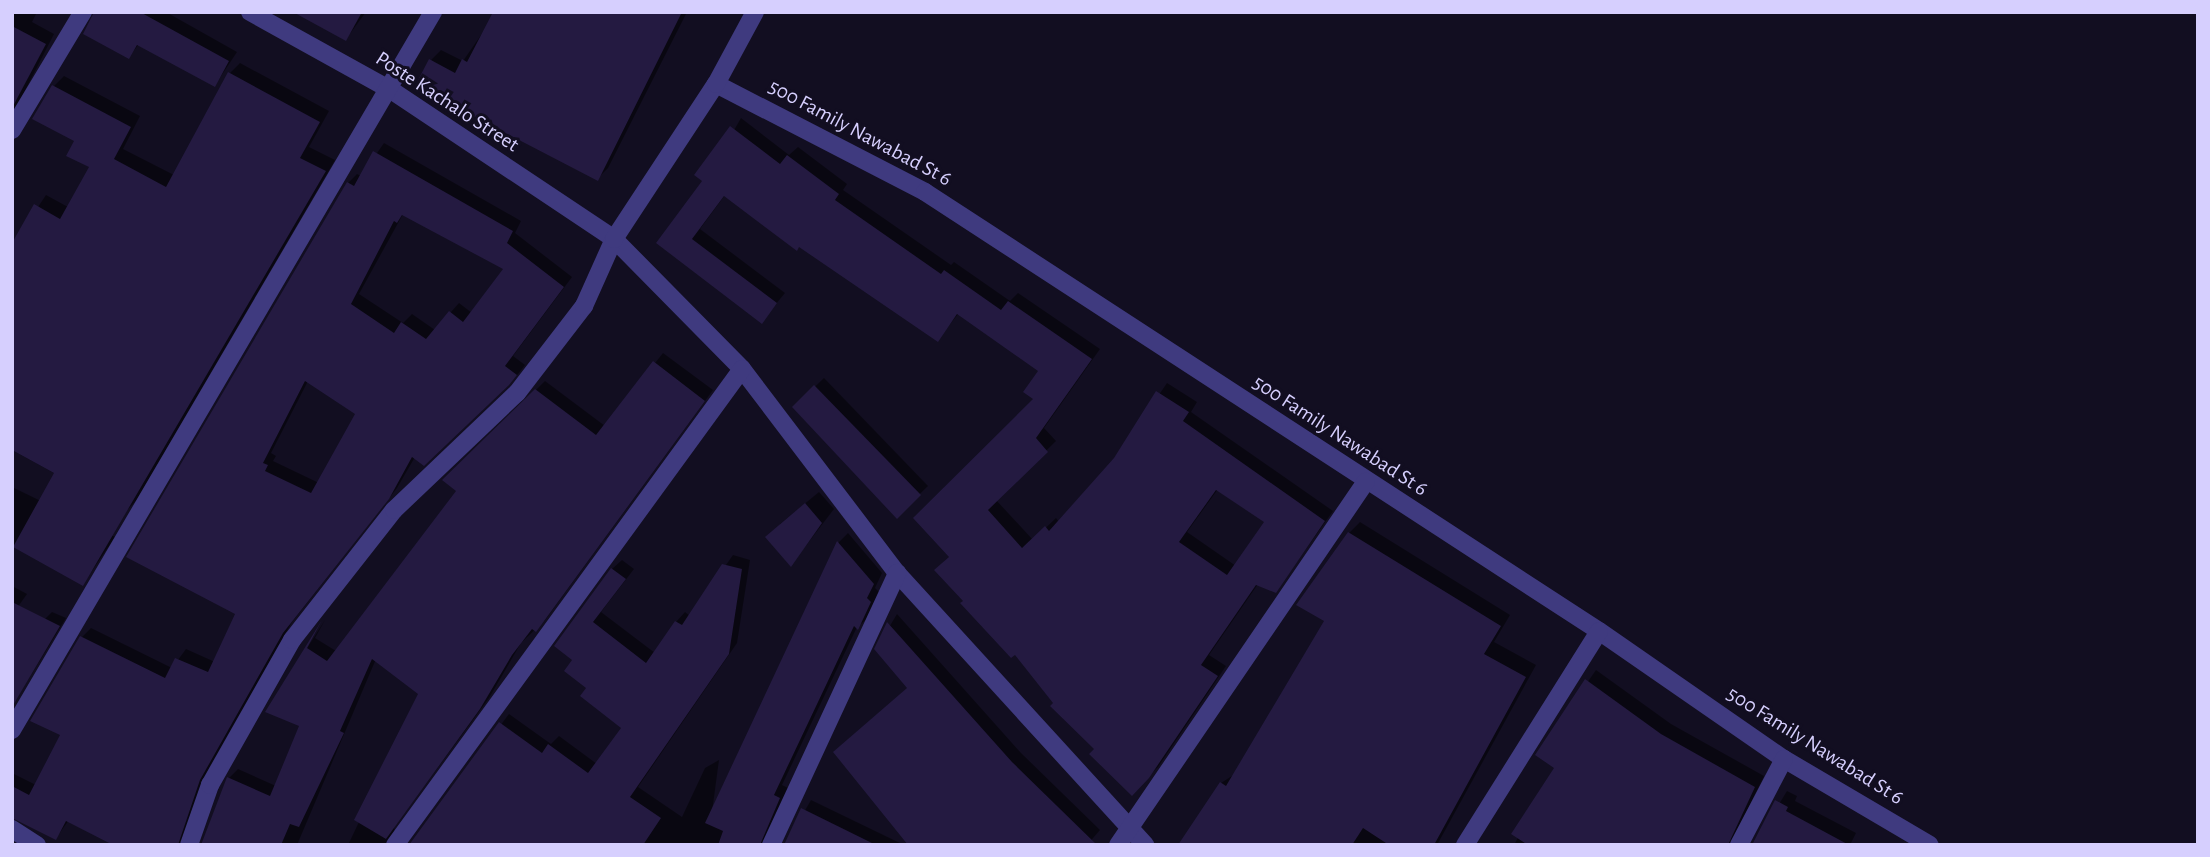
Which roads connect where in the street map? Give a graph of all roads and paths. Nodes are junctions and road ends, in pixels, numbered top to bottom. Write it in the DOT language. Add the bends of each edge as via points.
graph roads {
  1 [pos="83,12"];
  2 [pos="250,12"];
  3 [pos="433,12"];
  4 [pos="755,12"];
  5 [pos="716,84"];
  6 [pos="391,90"];
  7 [pos="12,131"];
  8 [pos="614,239"];
  9 [pos="742,369"];
  10 [pos="1366,481"];
  11 [pos="897,573"];
  12 [pos="1599,631"];
  13 [pos="12,730"];
  14 [pos="1784,759"];
  15 [pos="12,829"];
  16 [pos="1123,838"];
  17 [pos="37,845"];
  18 [pos="189,845"];
  19 [pos="395,845"];
  20 [pos="771,845"];
  21 [pos="1145,845"];
  22 [pos="1465,845"];
  23 [pos="1739,845"];
  24 [pos="1930,845"];
  1 -- 7 [label="street"];
  2 -- 6 [label="street, Poste Kachalo Street"];
  3 -- 6 [label="street"];
  4 -- 5 [label="street"];
  5 -- 8 [label="street"];
  5 -- 10 [label="street, 500 Family Nawabad St 6" via="925,192"];
  6 -- 8 [label="street, Poste Kachalo Street"];
  6 -- 13 [label="street"];
  8 -- 9 [label="street, Poste Kachalo Street"];
  8 -- 18 [label="street" via="584,306 517,393 394,510 292,640 210,785"];
  9 -- 11 [label="street, Poste Kachalo Street"];
  9 -- 19 [label="street"];
  10 -- 12 [label="street, 500 Family Nawabad St 6"];
  10 -- 16 [label="street"];
  11 -- 16 [label="street, Poste Kachalo Street"];
  11 -- 20 [label="street"];
  12 -- 14 [label="street, 500 Family Nawabad St 6"];
  12 -- 22 [label="street"];
  14 -- 23 [label="street"];
  14 -- 24 [label="street, 500 Family Nawabad St 6"];
  15 -- 17 [label="street"];
  16 -- 21 [label="street, Poste Kachalo Street"];
}
